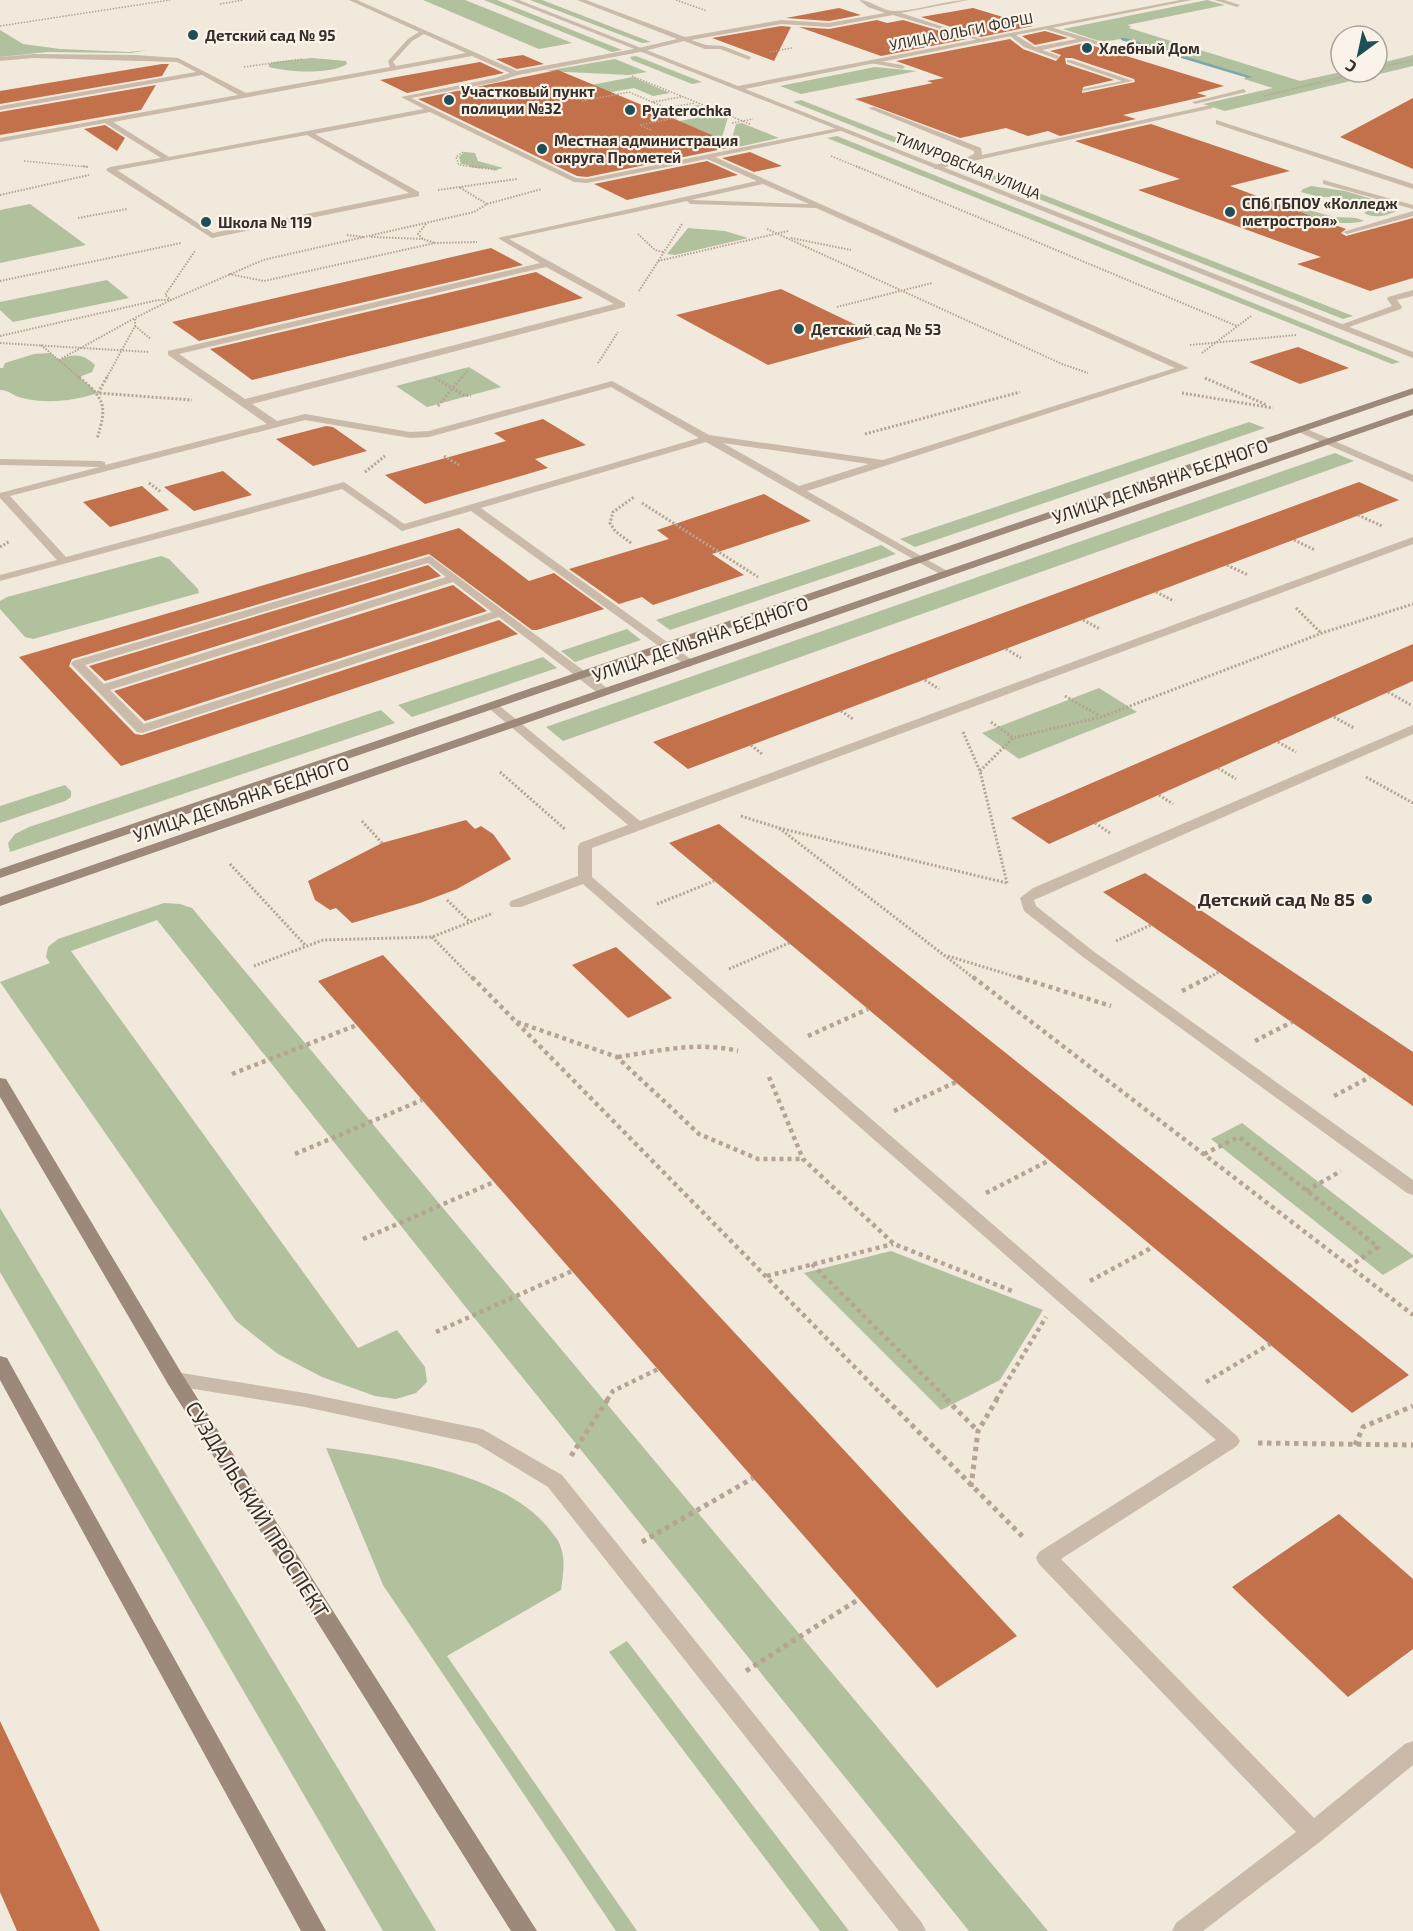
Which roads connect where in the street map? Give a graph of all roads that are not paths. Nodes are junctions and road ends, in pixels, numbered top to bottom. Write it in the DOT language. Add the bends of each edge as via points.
graph roads {
  1 [pos="352,0"];
  2 [pos="514,0"];
  3 [pos="580,0"];
  4 [pos="862,0"];
  5 [pos="966,0"];
  6 [pos="1189,0"];
  7 [pos="1217,0"];
  8 [pos="1237,5"];
  9 [pos="894,13"];
  10 [pos="1047,28"];
  11 [pos="424,32"];
  12 [pos="1012,35"];
  13 [pos="685,39"];
  14 [pos="1086,39"];
  15 [pos="982,41"];
  16 [pos="1098,43"];
  17 [pos="1026,46"];
  18 [pos="1018,47"];
  19 [pos="640,50"];
  20 [pos="1035,50"];
  21 [pos="473,54"];
  22 [pos="749,57"];
  23 [pos="1057,57"];
  24 [pos="0,59"];
  25 [pos="1069,61"];
  26 [pos="873,62"];
  27 [pos="902,67"];
  28 [pos="394,69"];
  29 [pos="203,73"];
  30 [pos="516,73"];
  31 [pos="738,88"];
  32 [pos="1085,90"];
  33 [pos="1244,91"];
  34 [pos="246,96"];
  35 [pos="1210,107"];
  36 [pos="0,108"];
  37 [pos="872,108"];
  38 [pos="432,110"];
  39 [pos="106,121"];
  40 [pos="1219,122"];
  41 [pos="840,129"];
  42 [pos="308,133"];
  43 [pos="0,140"];
  44 [pos="978,150"];
  45 [pos="709,157"];
  46 [pos="168,159"];
  47 [pos="1013,159"];
  48 [pos="963,161"];
  49 [pos="938,167"];
  50 [pos="763,182"];
  51 [pos="1326,182"];
  52 [pos="1413,187"];
  53 [pos="682,199"];
  54 [pos="818,206"];
  55 [pos="1412,208"];
  56 [pos="1347,232"];
  57 [pos="547,264"];
  58 [pos="1413,292"];
  59 [pos="1341,327"];
  60 [pos="1413,355"];
  61 [pos="1413,391"];
  62 [pos="243,403"];
  63 [pos="1413,412"];
  64 [pos="276,425"];
  65 [pos="1300,429"];
  66 [pos="708,438"];
  67 [pos="1329,441"];
  68 [pos="0,462"];
  69 [pos="883,463"];
  70 [pos="125,464"];
  71 [pos="1413,479"];
  72 [pos="798,490"];
  73 [pos="1,494"];
  74 [pos="473,507"];
  75 [pos="1413,540"];
  76 [pos="920,560"];
  77 [pos="64,561"];
  78 [pos="945,574"];
  79 [pos="0,578"];
  80 [pos="454,578"];
  81 [pos="499,614"];
  82 [pos="286,616"];
  83 [pos="665,647"];
  84 [pos="687,663"];
  85 [pos="581,675"];
  86 [pos="102,688"];
  87 [pos="603,692"];
  88 [pos="492,706"];
  89 [pos="513,722"];
  90 [pos="1413,729"];
  91 [pos="638,826"];
  92 [pos="0,874"];
  93 [pos="585,878"];
  94 [pos="0,902"];
  95 [pos="516,904"];
  96 [pos="0,1083"];
  97 [pos="1413,1189"];
  98 [pos="0,1363"];
  99 [pos="176,1379"];
  100 [pos="1413,1751"];
  101 [pos="1313,1833"];
  102 [pos="314,1931"];
  103 [pos="525,1931"];
  104 [pos="914,1931"];
  105 [pos="1184,1931"];
  1 -- 11 [label="street"];
  2 -- 19 [label="street, ТИМУРОВСКАЯ УЛИЦА"];
  3 -- 13 [label="street"];
  4 -- 9 [label="street"];
  5 -- 9 [label="street"];
  6 -- 10 [label="street, УЛИЦА ОЛЬГИ ФОРШ"];
  7 -- 8 [label="street"];
  9 -- 13 [label="street" via="829,25 781,22"];
  9 -- 15 [label="street"];
  10 -- 12 [label="street, УЛИЦА ОЛЬГИ ФОРШ"];
  10 -- 14 [label="street"];
  11 -- 21 [label="street"];
  11 -- 28 [label="street" via="410,40 390,62"];
  12 -- 15 [label="street, УЛИЦА ОЛЬГИ ФОРШ"];
  12 -- 17 [label="street"];
  13 -- 19 [label="street"];
  13 -- 22 [label="street"];
  14 -- 16 [label="street"];
  14 -- 20 [label="street"];
  15 -- 26 [label="street, УЛИЦА ОЛЬГИ ФОРШ"];
  17 -- 18 [label="street"];
  17 -- 20 [label="street"];
  19 -- 30 [label="street"];
  19 -- 31 [label="street, ТИМУРОВСКАЯ УЛИЦА"];
  20 -- 23 [label="street"];
  21 -- 28 [label="street"];
  21 -- 30 [label="street"];
  24 -- 29 [label="street" via="135,57 178,60"];
  25 -- 32 [label="street" via="1130,81"];
  26 -- 27 [label="street"];
  26 -- 31 [label="street, УЛИЦА ОЛЬГИ ФОРШ"];
  28 -- 34 [label="street"];
  29 -- 34 [label="street"];
  29 -- 36 [label="street"];
  30 -- 38 [label="street" via="404,97"];
  31 -- 41 [label="street, ТИМУРОВСКАЯ УЛИЦА"];
  33 -- 44 [label="street"];
  34 -- 39 [label="street"];
  35 -- 48 [label="street"];
  37 -- 44 [label="street"];
  38 -- 42 [label="street"];
  38 -- 45 [label="street" via="574,180 587,181"];
  39 -- 43 [label="street"];
  39 -- 46 [label="street"];
  40 -- 52 [label="street"];
  41 -- 45 [label="street"];
  41 -- 49 [label="street, ТИМУРОВСКАЯ УЛИЦА"];
  42 -- 46 [label="street"];
  42 -- 46 [label="street" via="416,194 208,237 110,169"];
  44 -- 48 [label="street" via="978,155"];
  45 -- 50 [label="street"];
  47 -- 48 [label="street"];
  48 -- 49 [label="street"];
  49 -- 59 [label="street, ТИМУРОВСКАЯ УЛИЦА"];
  50 -- 53 [label="street"];
  50 -- 54 [label="street"];
  51 -- 55 [label="street"];
  53 -- 54 [label="street" via="695,203"];
  53 -- 57 [label="street" via="502,238"];
  54 -- 69 [label="street" via="1184,368"];
  55 -- 56 [label="street"];
  57 -- 62 [label="street" via="171,353"];
  57 -- 62 [label="street" via="622,305"];
  58 -- 59 [label="street" via="1391,299 1398,307"];
  59 -- 60 [label="street, ТИМУРОВСКАЯ УЛИЦА"];
  61 -- 65 [label="street, УЛИЦА ДЕМЬЯНА БЕДНОГО"];
  62 -- 64 [label="street"];
  63 -- 67 [label="street, УЛИЦА ДЕМЬЯНА БЕДНОГО"];
  64 -- 66 [label="street" via="305,417 410,435 429,434 612,384"];
  64 -- 70 [label="street"];
  65 -- 67 [label="street"];
  65 -- 76 [label="street, УЛИЦА ДЕМЬЯНА БЕДНОГО"];
  66 -- 69 [label="street"];
  66 -- 72 [label="street"];
  66 -- 74 [label="street"];
  67 -- 71 [label="street"];
  67 -- 78 [label="street, УЛИЦА ДЕМЬЯНА БЕДНОГО"];
  68 -- 70 [label="street"];
  69 -- 72 [label="street"];
  70 -- 73 [label="street"];
  72 -- 76 [label="street"];
  73 -- 77 [label="street"];
  74 -- 77 [label="street" via="402,528 344,485"];
  74 -- 83 [label="street"];
  75 -- 91 [label="street"];
  76 -- 78 [label="street"];
  76 -- 83 [label="street, УЛИЦА ДЕМЬЯНА БЕДНОГО"];
  77 -- 79 [label="street"];
  78 -- 84 [label="street, УЛИЦА ДЕМЬЯНА БЕДНОГО"];
  80 -- 81 [label="street"];
  80 -- 82 [label="street"];
  80 -- 82 [label="street" via="430,559"];
  81 -- 85 [label="street"];
  81 -- 86 [label="street" via="142,729"];
  82 -- 86 [label="street"];
  82 -- 86 [label="street" via="77,664"];
  83 -- 84 [label="street"];
  83 -- 85 [label="street, УЛИЦА ДЕМЬЯНА БЕДНОГО"];
  84 -- 87 [label="street, УЛИЦА ДЕМЬЯНА БЕДНОГО"];
  85 -- 87 [label="street"];
  85 -- 88 [label="street, УЛИЦА ДЕМЬЯНА БЕДНОГО"];
  87 -- 89 [label="street, УЛИЦА ДЕМЬЯНА БЕДНОГО"];
  88 -- 89 [label="street"];
  88 -- 92 [label="street, УЛИЦА ДЕМЬЯНА БЕДНОГО"];
  89 -- 91 [label="street"];
  89 -- 94 [label="street, УЛИЦА ДЕМЬЯНА БЕДНОГО"];
  90 -- 97 [label="street" via="1027,898 1029,908 1088,954"];
  91 -- 93 [label="street" via="585,846"];
  93 -- 95 [label="street"];
  93 -- 101 [label="street" via="961,1206 1058,1301 1230,1441 1046,1558"];
  96 -- 99 [label="street, СУЗДАЛЬСКИЙ ПРОСПЕКТ"];
  98 -- 102 [label="street"];
  99 -- 103 [label="street, СУЗДАЛЬСКИЙ ПРОСПЕКТ"];
  99 -- 104 [label="street" via="305,1400 482,1437 555,1481"];
  100 -- 101 [label="street"];
  101 -- 105 [label="street"];
}
